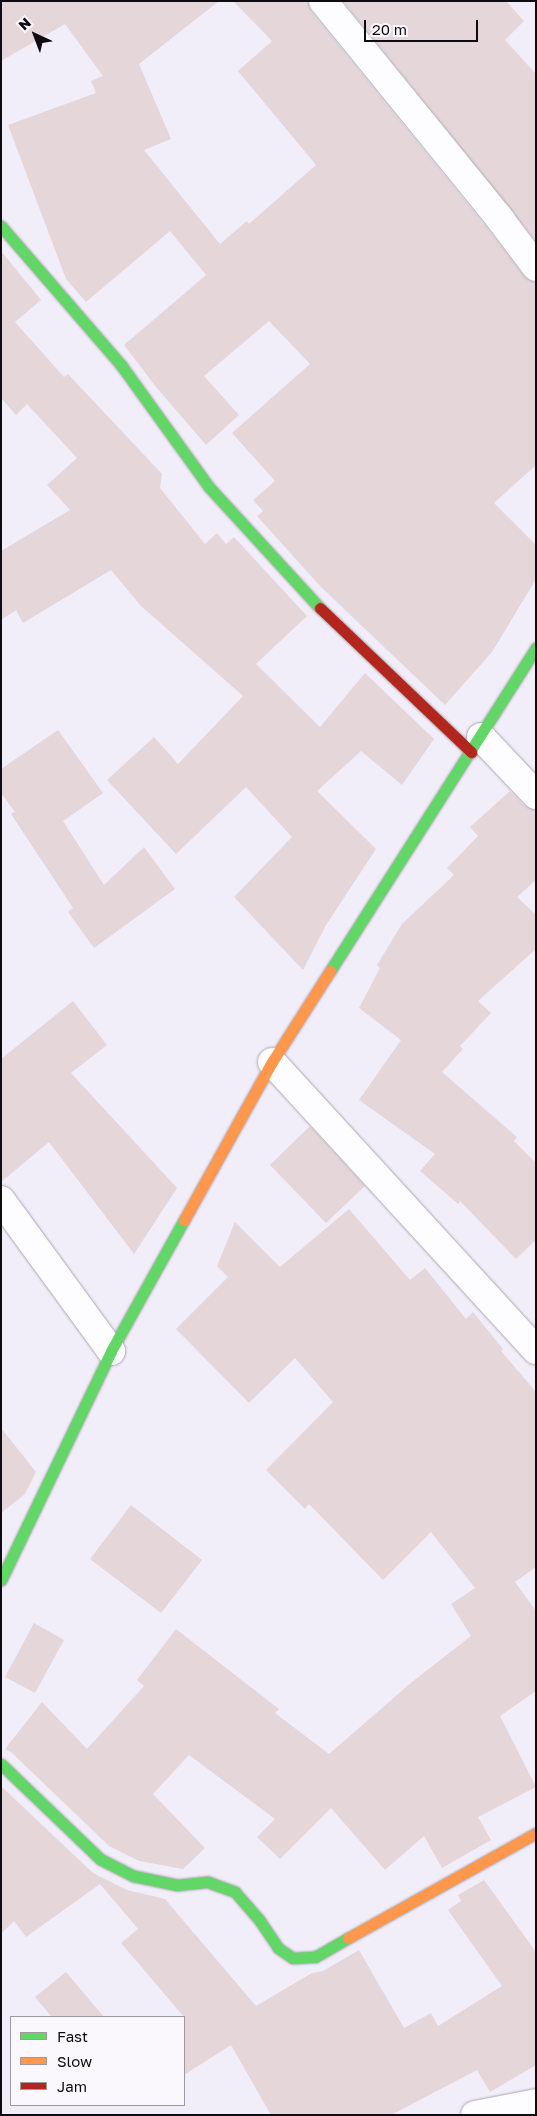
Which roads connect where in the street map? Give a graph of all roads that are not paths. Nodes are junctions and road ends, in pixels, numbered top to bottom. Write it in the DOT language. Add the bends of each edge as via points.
graph roads {
  1 [pos="323,1"];
  2 [pos="5,238"];
  3 [pos="536,267"];
  4 [pos="536,648"];
  5 [pos="476,744"];
  6 [pos="536,796"];
  7 [pos="272,1062"];
  8 [pos="1,1200"];
  9 [pos="536,1350"];
  10 [pos="111,1351"];
  11 [pos="1,1580"];
  12 [pos="1,1764"];
  13 [pos="536,1833"];
  14 [pos="536,2103"];
  15 [pos="475,2115"];
  1 -- 3 [label="street"];
  2 -- 5 [label="street" via="121,365 209,487 310,598"];
  4 -- 5 [label="street"];
  5 -- 6 [label="street"];
  5 -- 7 [label="street"];
  7 -- 9 [label="street"];
  7 -- 10 [label="street"];
  8 -- 10 [label="street"];
  10 -- 11 [label="street"];
  12 -- 13 [label="street" via="100,1858 134,1876 177,1885 208,1882 235,1892 278,1948 293,1958 315,1958"];
  14 -- 15 [label="street"];
}
